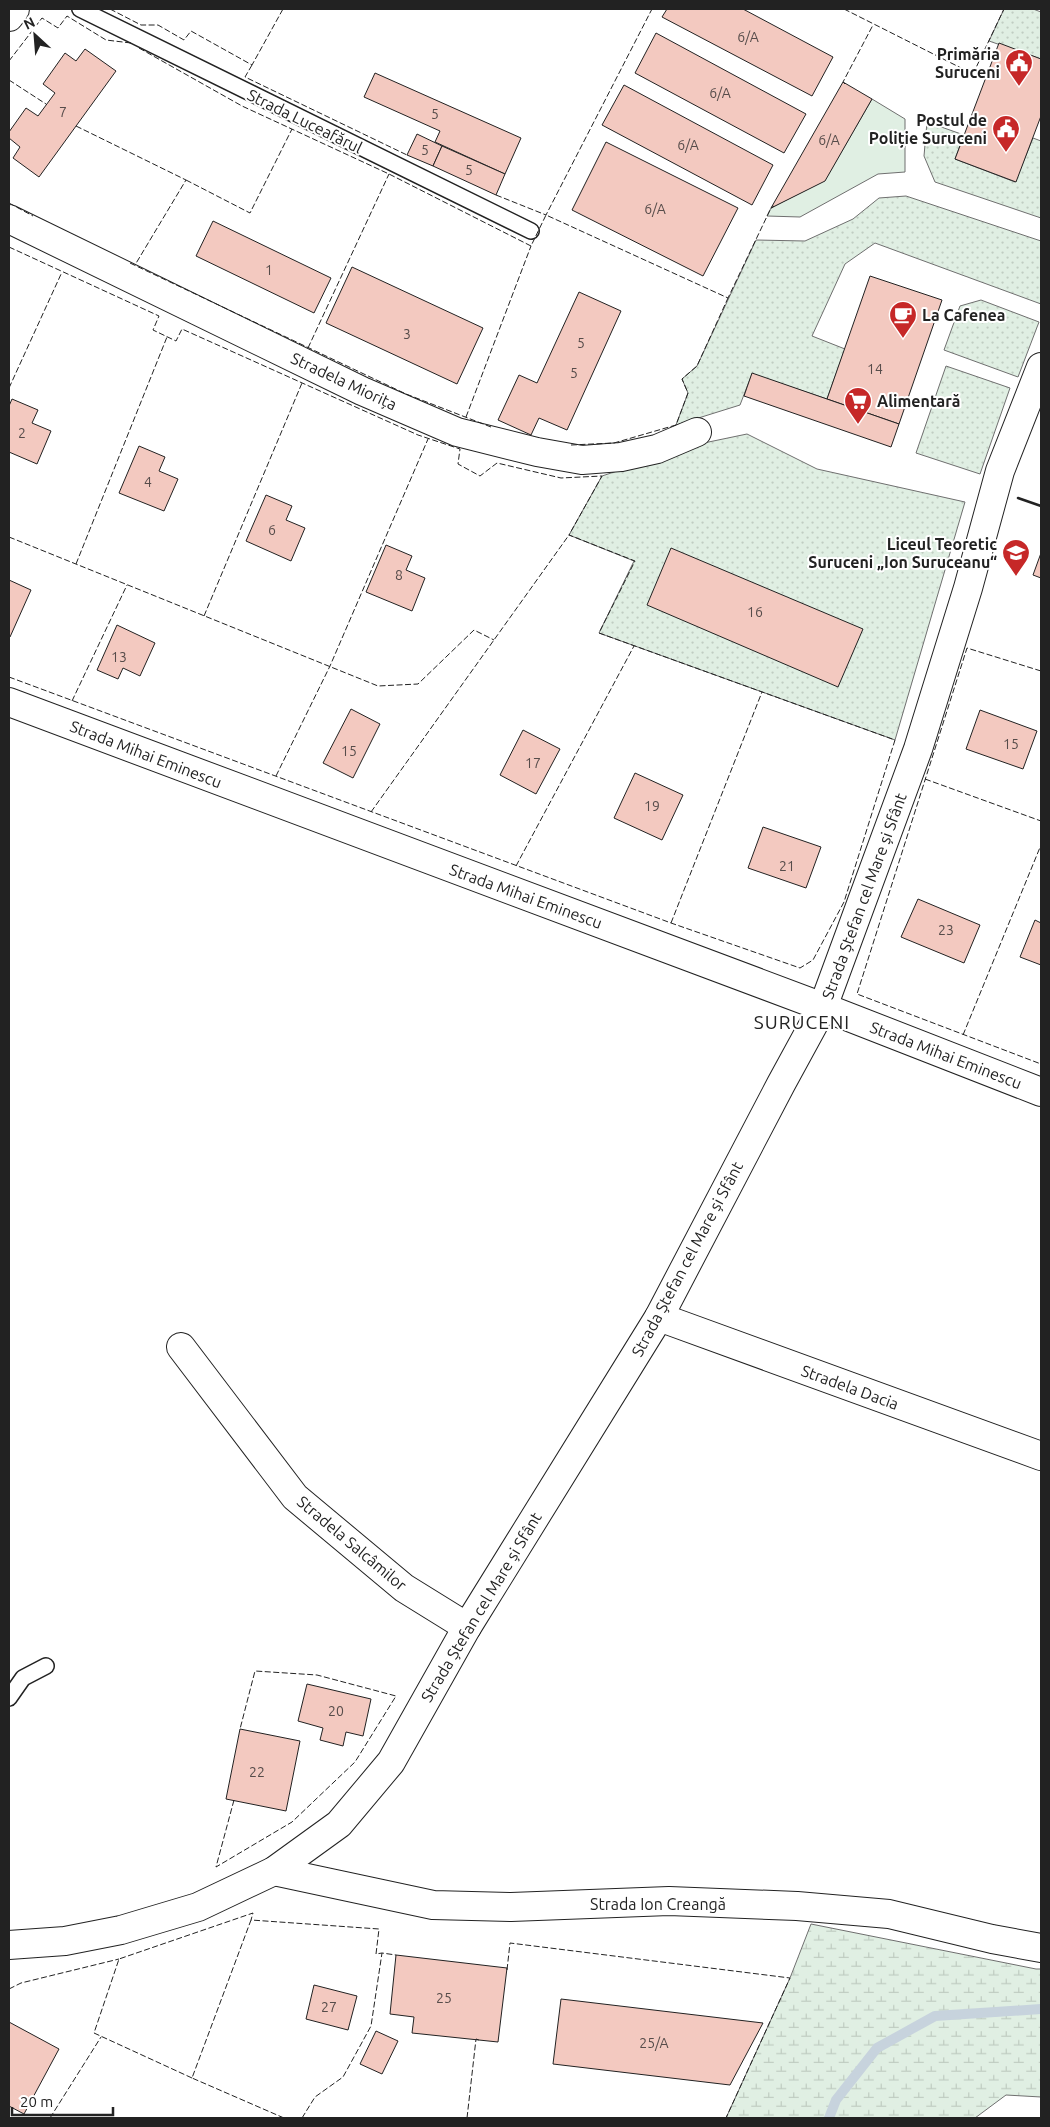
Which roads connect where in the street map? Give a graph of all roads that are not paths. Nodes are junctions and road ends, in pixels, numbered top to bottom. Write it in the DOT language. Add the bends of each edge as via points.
graph roads {
  1 [pos="15,9"];
  2 [pos="80,9"];
  3 [pos="9,17"];
  4 [pos="9,219"];
  5 [pos="531,231"];
  6 [pos="1041,367"];
  7 [pos="697,432"];
  8 [pos="9,702"];
  9 [pos="823,1007"];
  10 [pos="1041,1092"];
  11 [pos="659,1317"];
  12 [pos="181,1347"];
  13 [pos="1041,1456"];
  14 [pos="467,1627"];
  15 [pos="46,1666"];
  16 [pos="9,1698"];
  17 [pos="274,1871"];
  18 [pos="9,1945"];
  19 [pos="1041,1948"];
  1 -- 3 [label="street"];
  2 -- 5 [label="lane, Strada Luceafărul"];
  4 -- 7 [label="street, Stradela Miorița" via="362,391 457,432 582,460 622,457 658,449"];
  6 -- 9 [label="street, Strada Ștefan cel Mare și Sfânt" via="1000,471 918,749"];
  8 -- 9 [label="street, Strada Mihai Eminescu"];
  9 -- 10 [label="street, Strada Mihai Eminescu"];
  9 -- 11 [label="street, Strada Ștefan cel Mare și Sfânt"];
  11 -- 13 [label="street, Stradela Dacia"];
  11 -- 14 [label="street, Strada Ștefan cel Mare și Sfânt"];
  12 -- 14 [label="street, Stradela Salcâmilor" via="295,1497 404,1588"];
  14 -- 17 [label="street, Strada Ștefan cel Mare și Sfânt" via="391,1762 338,1824"];
  15 -- 16 [label="lane" via="24,1678"];
  17 -- 18 [label="street, Strada Ștefan cel Mare și Sfânt" via="198,1907 121,1930 65,1941"];
  17 -- 19 [label="street, Strada Ion Creangă" via="433,1905 511,1907 669,1901 797,1906 889,1914"];
}
